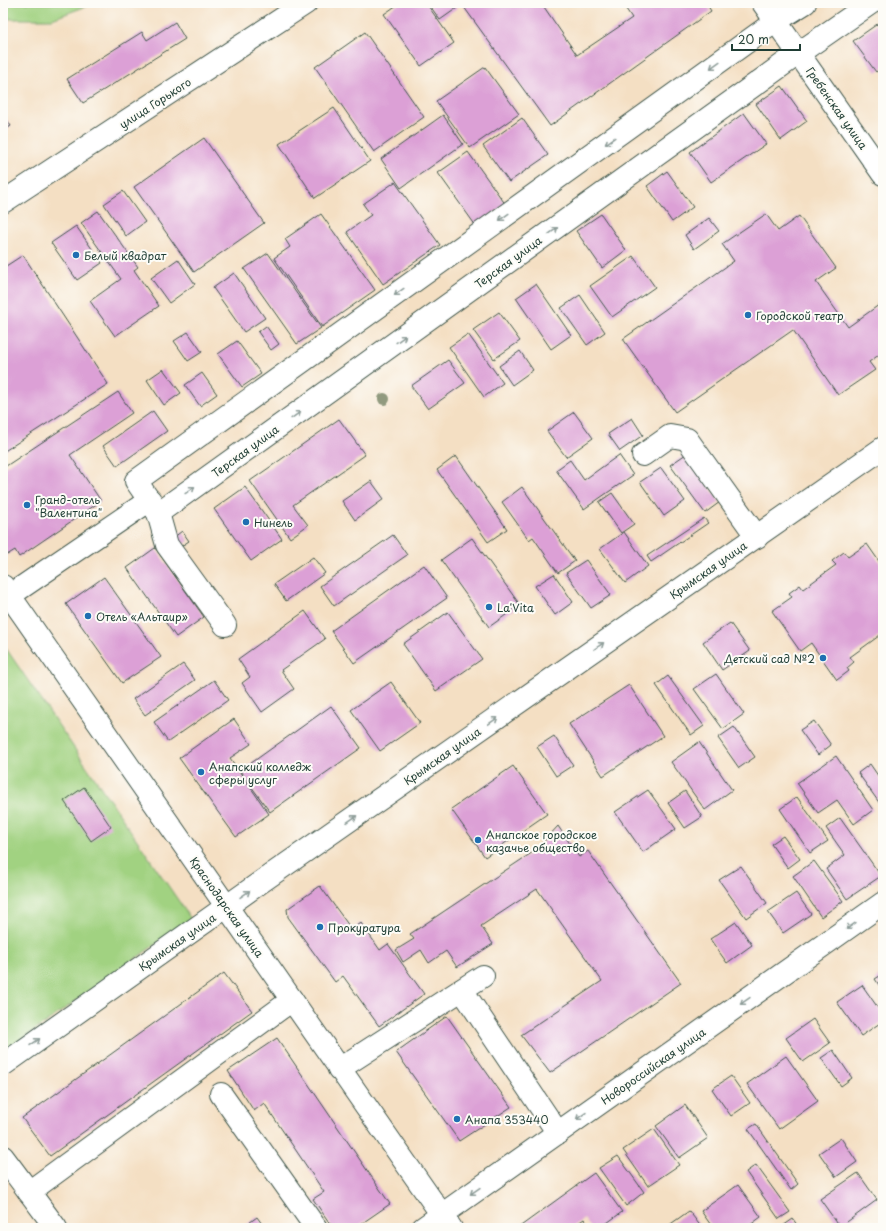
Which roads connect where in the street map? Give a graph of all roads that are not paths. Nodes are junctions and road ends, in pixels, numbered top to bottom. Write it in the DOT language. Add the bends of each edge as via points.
graph roads {
  1 [pos="306,3"];
  2 [pos="763,3"];
  3 [pos="805,3"];
  4 [pos="871,3"];
  5 [pos="776,21"];
  6 [pos="799,53"];
  7 [pos="883,174"];
  8 [pos="3,202"];
  9 [pos="883,448"];
  10 [pos="643,455"];
  11 [pos="154,506"];
  12 [pos="756,536"];
  13 [pos="6,591"];
  14 [pos="225,625"];
  15 [pos="883,904"];
  16 [pos="227,907"];
  17 [pos="483,976"];
  18 [pos="462,990"];
  19 [pos="292,1000"];
  20 [pos="3,1065"];
  21 [pos="339,1069"];
  22 [pos="221,1094"];
  23 [pos="558,1133"];
  24 [pos="3,1157"];
  25 [pos="29,1192"];
  26 [pos="446,1221"];
  27 [pos="56,1228"];
  28 [pos="316,1228"];
  29 [pos="423,1228"];
  1 -- 8 [label="street, улица Горького"];
  2 -- 5 [label="street, Гребенская улица"];
  3 -- 5 [label="street"];
  4 -- 6 [label="street, Терская улица"];
  5 -- 6 [label="street, Гребенская улица"];
  5 -- 11 [label="street, one-way" via="136,481"];
  6 -- 7 [label="street, Гребенская улица"];
  11 -- 6 [label="street, Терская улица, one-way"];
  9 -- 12 [label="street, Крымская улица"];
  10 -- 12 [label="street" via="670,436 687,439"];
  11 -- 13 [label="street, Терская улица"];
  11 -- 14 [label="street" via="167,545"];
  16 -- 12 [label="street, Крымская улица, one-way"];
  13 -- 16 [label="street, Краснодарская улица"];
  15 -- 23 [label="street, Новороссийская улица, one-way"];
  16 -- 19 [label="street, Краснодарская улица"];
  20 -- 16 [label="street, Крымская улица, one-way"];
  17 -- 18 [label="street"];
  18 -- 21 [label="street"];
  18 -- 23 [label="street"];
  19 -- 21 [label="street, Краснодарская улица"];
  19 -- 25 [label="street"];
  21 -- 26 [label="street, Краснодарская улица"];
  22 -- 28 [label="street"];
  23 -- 26 [label="street, Новороссийская улица, one-way"];
  24 -- 25 [label="street"];
  25 -- 27 [label="street"];
  26 -- 29 [label="street, Новороссийская улица"];
}
